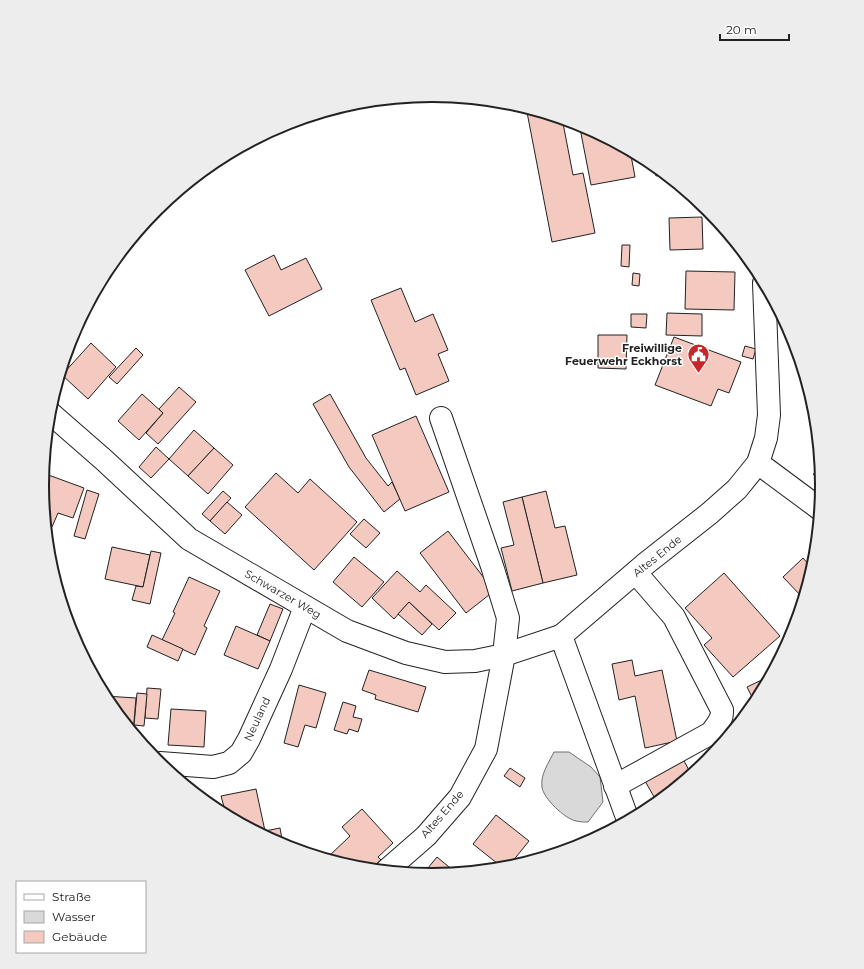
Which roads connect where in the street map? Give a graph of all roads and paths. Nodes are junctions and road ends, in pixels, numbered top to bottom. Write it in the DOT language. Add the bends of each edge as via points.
graph roads {
  1 [pos="764,294"];
  2 [pos="55,417"];
  3 [pos="441,418"];
  4 [pos="758,463"];
  5 [pos="814,504"];
  6 [pos="636,573"];
  7 [pos="305,607"];
  8 [pos="561,636"];
  9 [pos="504,655"];
  10 [pos="170,764"];
  11 [pos="615,786"];
  12 [pos="626,814"];
  13 [pos="392,865"];
  1 -- 4 [label="street, Altes Ende" via="769,415 766,438"];
  2 -- 7 [label="street, Schwarzer Weg" via="189,539"];
  3 -- 9 [label="street, Altes Ende" via="508,618"];
  4 -- 5 [label="street"];
  4 -- 6 [label="street, Altes Ende" via="737,489"];
  6 -- 8 [label="street, Altes Ende"];
  6 -- 11 [label="street" via="674,617 722,714 712,732"];
  7 -- 9 [label="street, Schwarzer Weg" via="347,631 406,653 445,662 475,661"];
  7 -- 10 [label="street, Neuland" via="281,669 241,753 229,763 213,767"];
  8 -- 9 [label="street, Schwarzer Weg"];
  8 -- 11 [label="street"];
  9 -- 13 [label="street, Altes Ende" via="486,749 460,797 426,836"];
  11 -- 12 [label="street"];
}
